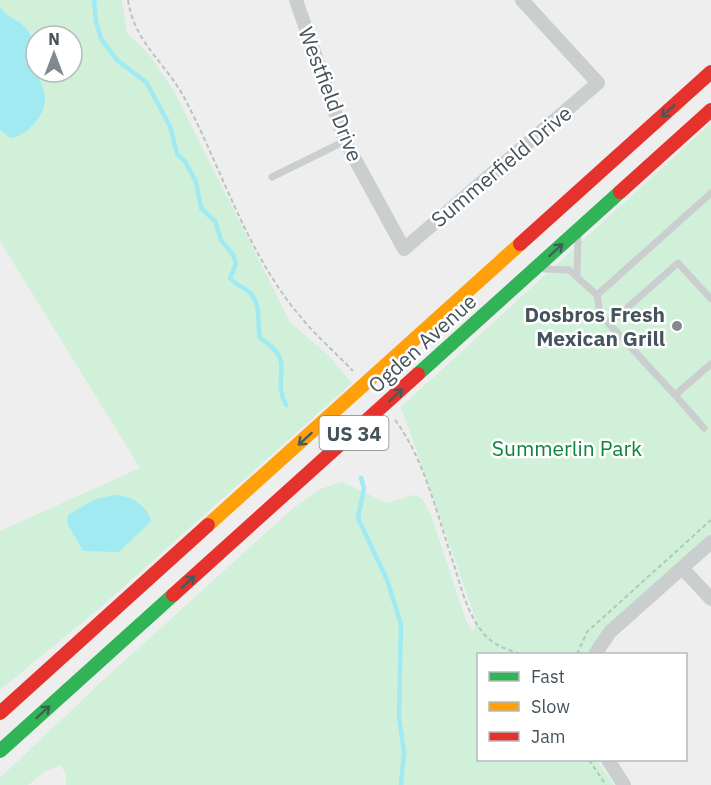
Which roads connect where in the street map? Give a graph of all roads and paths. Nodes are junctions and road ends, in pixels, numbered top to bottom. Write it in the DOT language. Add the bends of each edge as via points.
graph roads {
  1 [pos="128,0"];
  2 [pos="296,0"];
  3 [pos="522,0"];
  4 [pos="711,72"];
  5 [pos="711,110"];
  6 [pos="345,141"];
  7 [pos="272,177"];
  8 [pos="711,193"];
  9 [pos="579,230"];
  10 [pos="404,249"];
  11 [pos="535,270"];
  12 [pos="577,274"];
  13 [pos="597,295"];
  14 [pos="711,299"];
  15 [pos="609,324"];
  16 [pos="711,364"];
  17 [pos="355,373"];
  18 [pos="675,395"];
  19 [pos="393,417"];
  20 [pos="704,428"];
  21 [pos="711,542"];
  22 [pos="682,568"];
  23 [pos="711,599"];
  24 [pos="518,653"];
  25 [pos="596,653"];
  26 [pos="0,713"];
  27 [pos="0,752"];
  28 [pos="590,761"];
  29 [pos="609,761"];
  30 [pos="606,785"];
  31 [pos="624,785"];
  1 -- 17 [label="path" via="138,35 186,99 263,261 299,315"];
  2 -- 6 [label="street, Westfield Drive"];
  3 -- 10 [label="street, Summerfield Drive" via="598,83"];
  4 -- 26 [label="main road, Ogden Avenue / US 34, one-way"];
  5 -- 9 [label="main road, Ogden Avenue / US 34"];
  6 -- 7 [label="lane"];
  6 -- 10 [label="street, Westfield Drive"];
  8 -- 13 [label="lane"];
  11 -- 9 [label="main road, Ogden Avenue / US 34, one-way"];
  9 -- 12 [label="lane"];
  11 -- 12 [label="lane" via="559,268"];
  27 -- 11 [label="main road, Ogden Avenue / US 34, one-way"];
  12 -- 13 [label="lane"];
  13 -- 15 [label="lane" via="600,314"];
  14 -- 15 [label="lane" via="678,263"];
  15 -- 18 [label="lane"];
  16 -- 18 [label="lane"];
  18 -- 20 [label="lane"];
  19 -- 24 [label="path" via="405,432 477,623 500,647"];
  21 -- 22 [label="street"];
  22 -- 23 [label="street"];
  22 -- 25 [label="street" via="610,632"];
  28 -- 30 [label="path"];
  29 -- 31 [label="street"];
}
